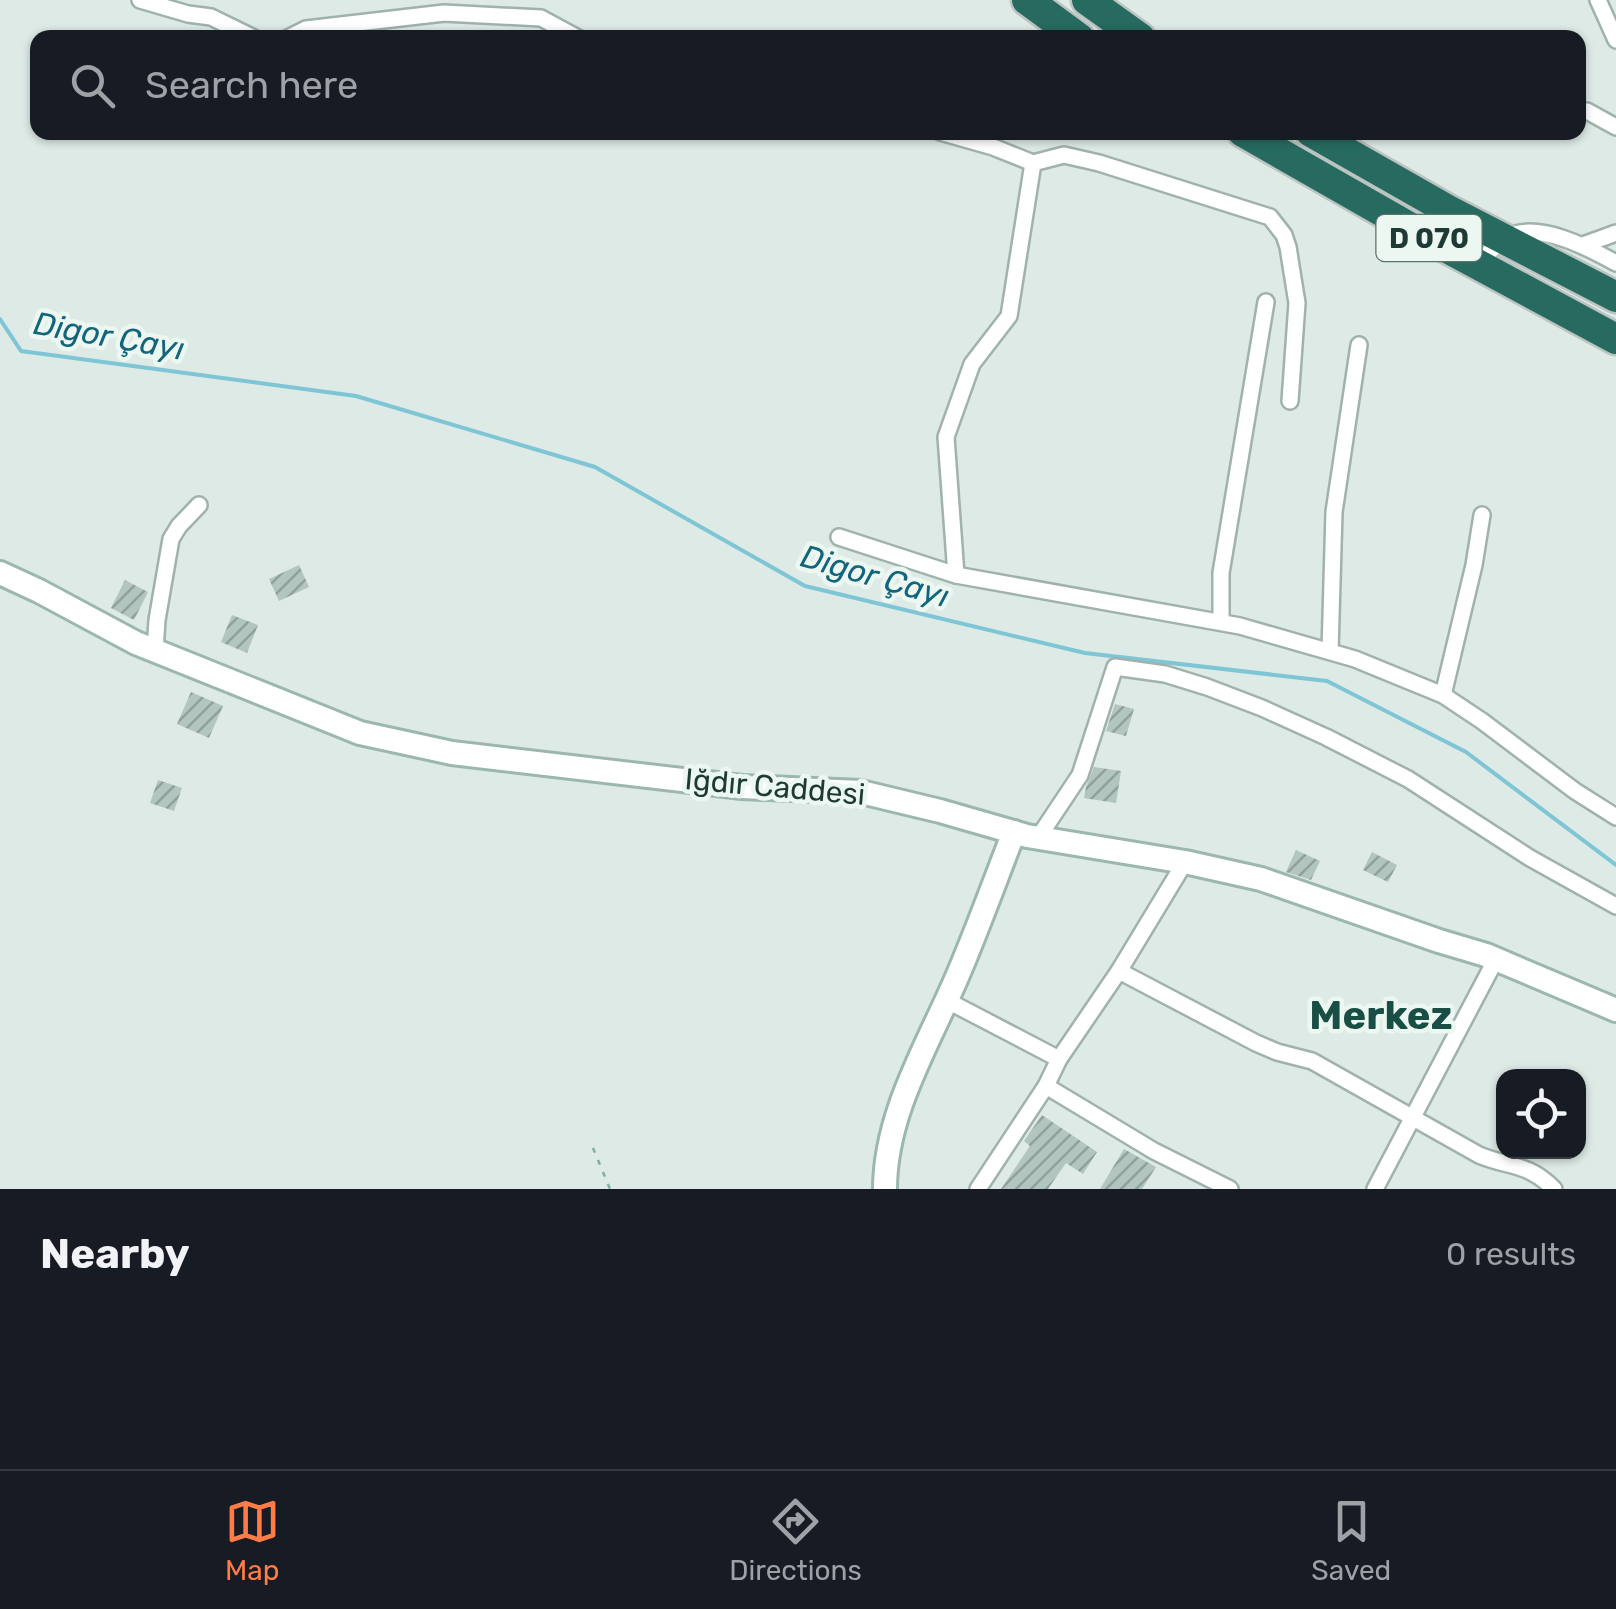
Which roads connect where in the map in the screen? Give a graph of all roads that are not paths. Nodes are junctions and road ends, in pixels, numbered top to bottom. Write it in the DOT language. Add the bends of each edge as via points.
graph roads {
  1 [pos="140,0"];
  2 [pos="1028,0"];
  3 [pos="1086,0"];
  4 [pos="1598,0"];
  5 [pos="237,30"];
  6 [pos="304,30"];
  7 [pos="563,30"];
  8 [pos="1069,30"];
  9 [pos="1129,30"];
  10 [pos="1616,40"];
  11 [pos="1587,110"];
  12 [pos="1616,127"];
  13 [pos="969,140"];
  14 [pos="1257,140"];
  15 [pos="1325,140"];
  16 [pos="1033,162"];
  17 [pos="1616,233"];
  18 [pos="1503,238"];
  19 [pos="1583,245"];
  20 [pos="1616,262"];
  21 [pos="1478,264"];
  22 [pos="1616,297"];
  23 [pos="1266,302"];
  24 [pos="1616,339"];
  25 [pos="1359,346"];
  26 [pos="1290,401"];
  27 [pos="199,505"];
  28 [pos="1482,515"];
  29 [pos="839,537"];
  30 [pos="0,573"];
  31 [pos="956,575"];
  32 [pos="1221,622"];
  33 [pos="154,651"];
  34 [pos="1330,651"];
  35 [pos="1443,694"];
  36 [pos="1616,817"];
  37 [pos="1014,832"];
  38 [pos="1038,838"];
  39 [pos="1185,862"];
  40 [pos="1616,906"];
  41 [pos="1496,959"];
  42 [pos="1120,970"];
  43 [pos="946,1000"];
  44 [pos="1616,1010"];
  45 [pos="1060,1059"];
  46 [pos="1046,1086"];
  47 [pos="1411,1118"];
  48 [pos="885,1189"];
  49 [pos="978,1189"];
  50 [pos="1230,1189"];
  51 [pos="1375,1189"];
  52 [pos="1554,1189"];
  1 -- 5 [label="street"];
  2 -- 8 [label="highway"];
  3 -- 9 [label="highway"];
  4 -- 10 [label="street"];
  6 -- 7 [label="street" via="444,13 541,18"];
  11 -- 12 [label="street"];
  13 -- 16 [label="street"];
  14 -- 21 [label="highway, D 070"];
  15 -- 18 [label="highway, D 070"];
  16 -- 26 [label="street" via="1064,155 1099,163 1270,217 1284,235 1297,303"];
  16 -- 31 [label="street" via="1009,316 972,364 946,437"];
  17 -- 19 [label="street"];
  18 -- 19 [label="street" via="1532,231"];
  18 -- 21 [label="street"];
  18 -- 22 [label="highway, D 070"];
  19 -- 20 [label="street"];
  21 -- 24 [label="highway, D 070"];
  23 -- 32 [label="street" via="1221,573"];
  25 -- 34 [label="street" via="1334,512"];
  27 -- 33 [label="street" via="172,540"];
  28 -- 35 [label="street"];
  29 -- 31 [label="street"];
  30 -- 33 [label="street, Iğdır Caddesi"];
  31 -- 32 [label="street"];
  32 -- 34 [label="street"];
  33 -- 37 [label="street, Iğdır Caddesi" via="360,732 452,753 742,787 862,792"];
  34 -- 35 [label="street"];
  35 -- 36 [label="street"];
  37 -- 38 [label="street, Iğdır Caddesi"];
  37 -- 43 [label="street"];
  38 -- 39 [label="street, Iğdır Caddesi"];
  38 -- 40 [label="street" via="1080,776 1115,667 1206,687 1326,737"];
  39 -- 41 [label="street, Iğdır Caddesi" via="1261,880"];
  39 -- 42 [label="street"];
  41 -- 44 [label="street, Iğdır Caddesi"];
  41 -- 47 [label="street"];
  42 -- 45 [label="street"];
  42 -- 47 [label="street" via="1256,1043 1312,1061"];
  43 -- 45 [label="street"];
  43 -- 48 [label="street" via="906,1091"];
  45 -- 46 [label="street"];
  46 -- 49 [label="street"];
  46 -- 50 [label="street"];
  47 -- 51 [label="street"];
  47 -- 52 [label="street" via="1489,1160 1538,1174"];
}
